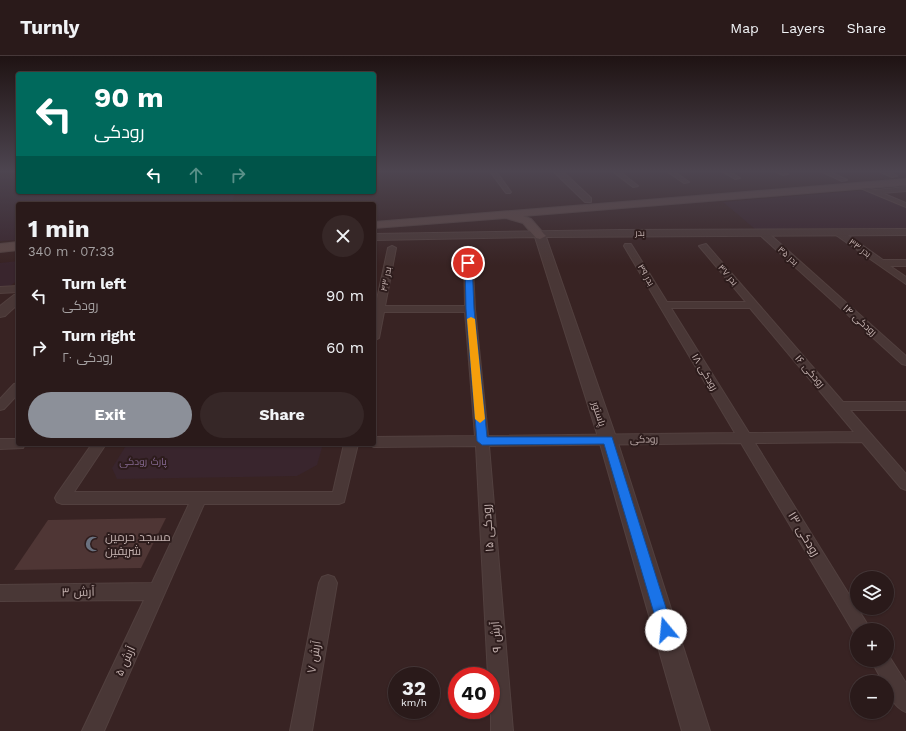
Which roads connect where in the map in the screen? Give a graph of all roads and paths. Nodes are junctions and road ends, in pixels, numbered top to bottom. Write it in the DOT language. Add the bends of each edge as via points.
graph roads {
  1 [pos="569,202"];
  2 [pos="666,202"];
  3 [pos="560,210"];
  4 [pos="506,214"];
  5 [pos="376,217"];
  6 [pos="376,225"];
  7 [pos="839,232"];
  8 [pos="906,232"];
  9 [pos="763,233"];
  10 [pos="540,236"];
  11 [pos="376,237"];
  12 [pos="16,246"];
  13 [pos="628,246"];
  14 [pos="703,246"];
  15 [pos="0,248"];
  16 [pos="392,248"];
  17 [pos="468,248"];
  18 [pos="16,256"];
  19 [pos="0,258"];
  20 [pos="881,263"];
  21 [pos="906,263"];
  22 [pos="813,278"];
  23 [pos="906,280"];
  24 [pos="16,289"];
  25 [pos="0,290"];
  26 [pos="16,291"];
  27 [pos="16,300"];
  28 [pos="0,304"];
  29 [pos="753,304"];
  30 [pos="664,305"];
  31 [pos="470,309"];
  32 [pos="380,310"];
  33 [pos="0,313"];
  34 [pos="376,329"];
  35 [pos="906,362"];
  36 [pos="16,389"];
  37 [pos="0,406"];
  38 [pos="840,406"];
  39 [pos="906,406"];
  40 [pos="866,437"];
  41 [pos="746,438"];
  42 [pos="608,440"];
  43 [pos="482,441"];
  44 [pos="376,442"];
  45 [pos="0,444"];
  46 [pos="16,444"];
  47 [pos="98,446"];
  48 [pos="351,446"];
  49 [pos="906,484"];
  50 [pos="199,498"];
  51 [pos="328,583"];
  52 [pos="157,591"];
  53 [pos="0,593"];
  54 [pos="494,614"];
  55 [pos="858,623"];
  56 [pos="885,667"];
  57 [pos="906,702"];
  58 [pos="93,731"];
  59 [pos="301,731"];
  60 [pos="502,731"];
  61 [pos="696,731"];
  1 -- 5 [label="main road"];
  2 -- 3 [label="main road"];
  3 -- 4 [label="main road"];
  3 -- 10 [label="main road" via="548,213 542,218"];
  4 -- 6 [label="main road"];
  4 -- 10 [label="main road" via="523,219"];
  7 -- 8 [label="street, بدر"];
  7 -- 9 [label="street, بدر"];
  7 -- 20 [label="street, بدر ۳۳"];
  9 -- 10 [label="street, بدر"];
  9 -- 22 [label="street, بدر ۳۵"];
  10 -- 11 [label="street, بدر"];
  10 -- 42 [label="street, پاستور"];
  12 -- 15 [label="main road"];
  13 -- 30 [label="street, بدر ۳۹"];
  14 -- 29 [label="street, بدر ۳۷"];
  16 -- 32 [label="street, بدر ۴۳"];
  17 -- 31 [label="street, رودکی ۱۵"];
  18 -- 19 [label="main road"];
  20 -- 21 [label="street"];
  20 -- 23 [label="street, بدر ۳۳"];
  22 -- 35 [label="street, رودکی ۱۴"];
  24 -- 25 [label="street"];
  26 -- 28 [label="street"];
  27 -- 33 [label="street"];
  29 -- 30 [label="street"];
  29 -- 38 [label="street, رودکی ۱۶"];
  30 -- 41 [label="street, رودکی ۱۸"];
  31 -- 32 [label="street"];
  31 -- 43 [label="street, رودکی ۱۵"];
  32 -- 34 [label="street, بدر ۴۳"];
  36 -- 37 [label="street"];
  38 -- 39 [label="street"];
  38 -- 40 [label="street, رودکی ۱۶"];
  40 -- 41 [label="street, رودکی"];
  40 -- 49 [label="street, رودکی ۱۶"];
  41 -- 42 [label="street, رودکی"];
  41 -- 55 [label="street, رودکی ۱۳"];
  42 -- 43 [label="street, رودکی"];
  42 -- 61 [label="street, پاستور"];
  43 -- 44 [label="street, رودکی"];
  43 -- 54 [label="street, رودکی ۱۵"];
  45 -- 46 [label="street"];
  47 -- 50 [label="street" via="62,498"];
  48 -- 50 [label="street" via="339,498"];
  50 -- 52 [label="street, آرش ۵"];
  51 -- 59 [label="street, آرش ۷"];
  52 -- 53 [label="street, آرش ۳"];
  52 -- 58 [label="street, آرش ۵"];
  54 -- 60 [label="street, آرش ۹"];
  56 -- 57 [label="street"];
}
